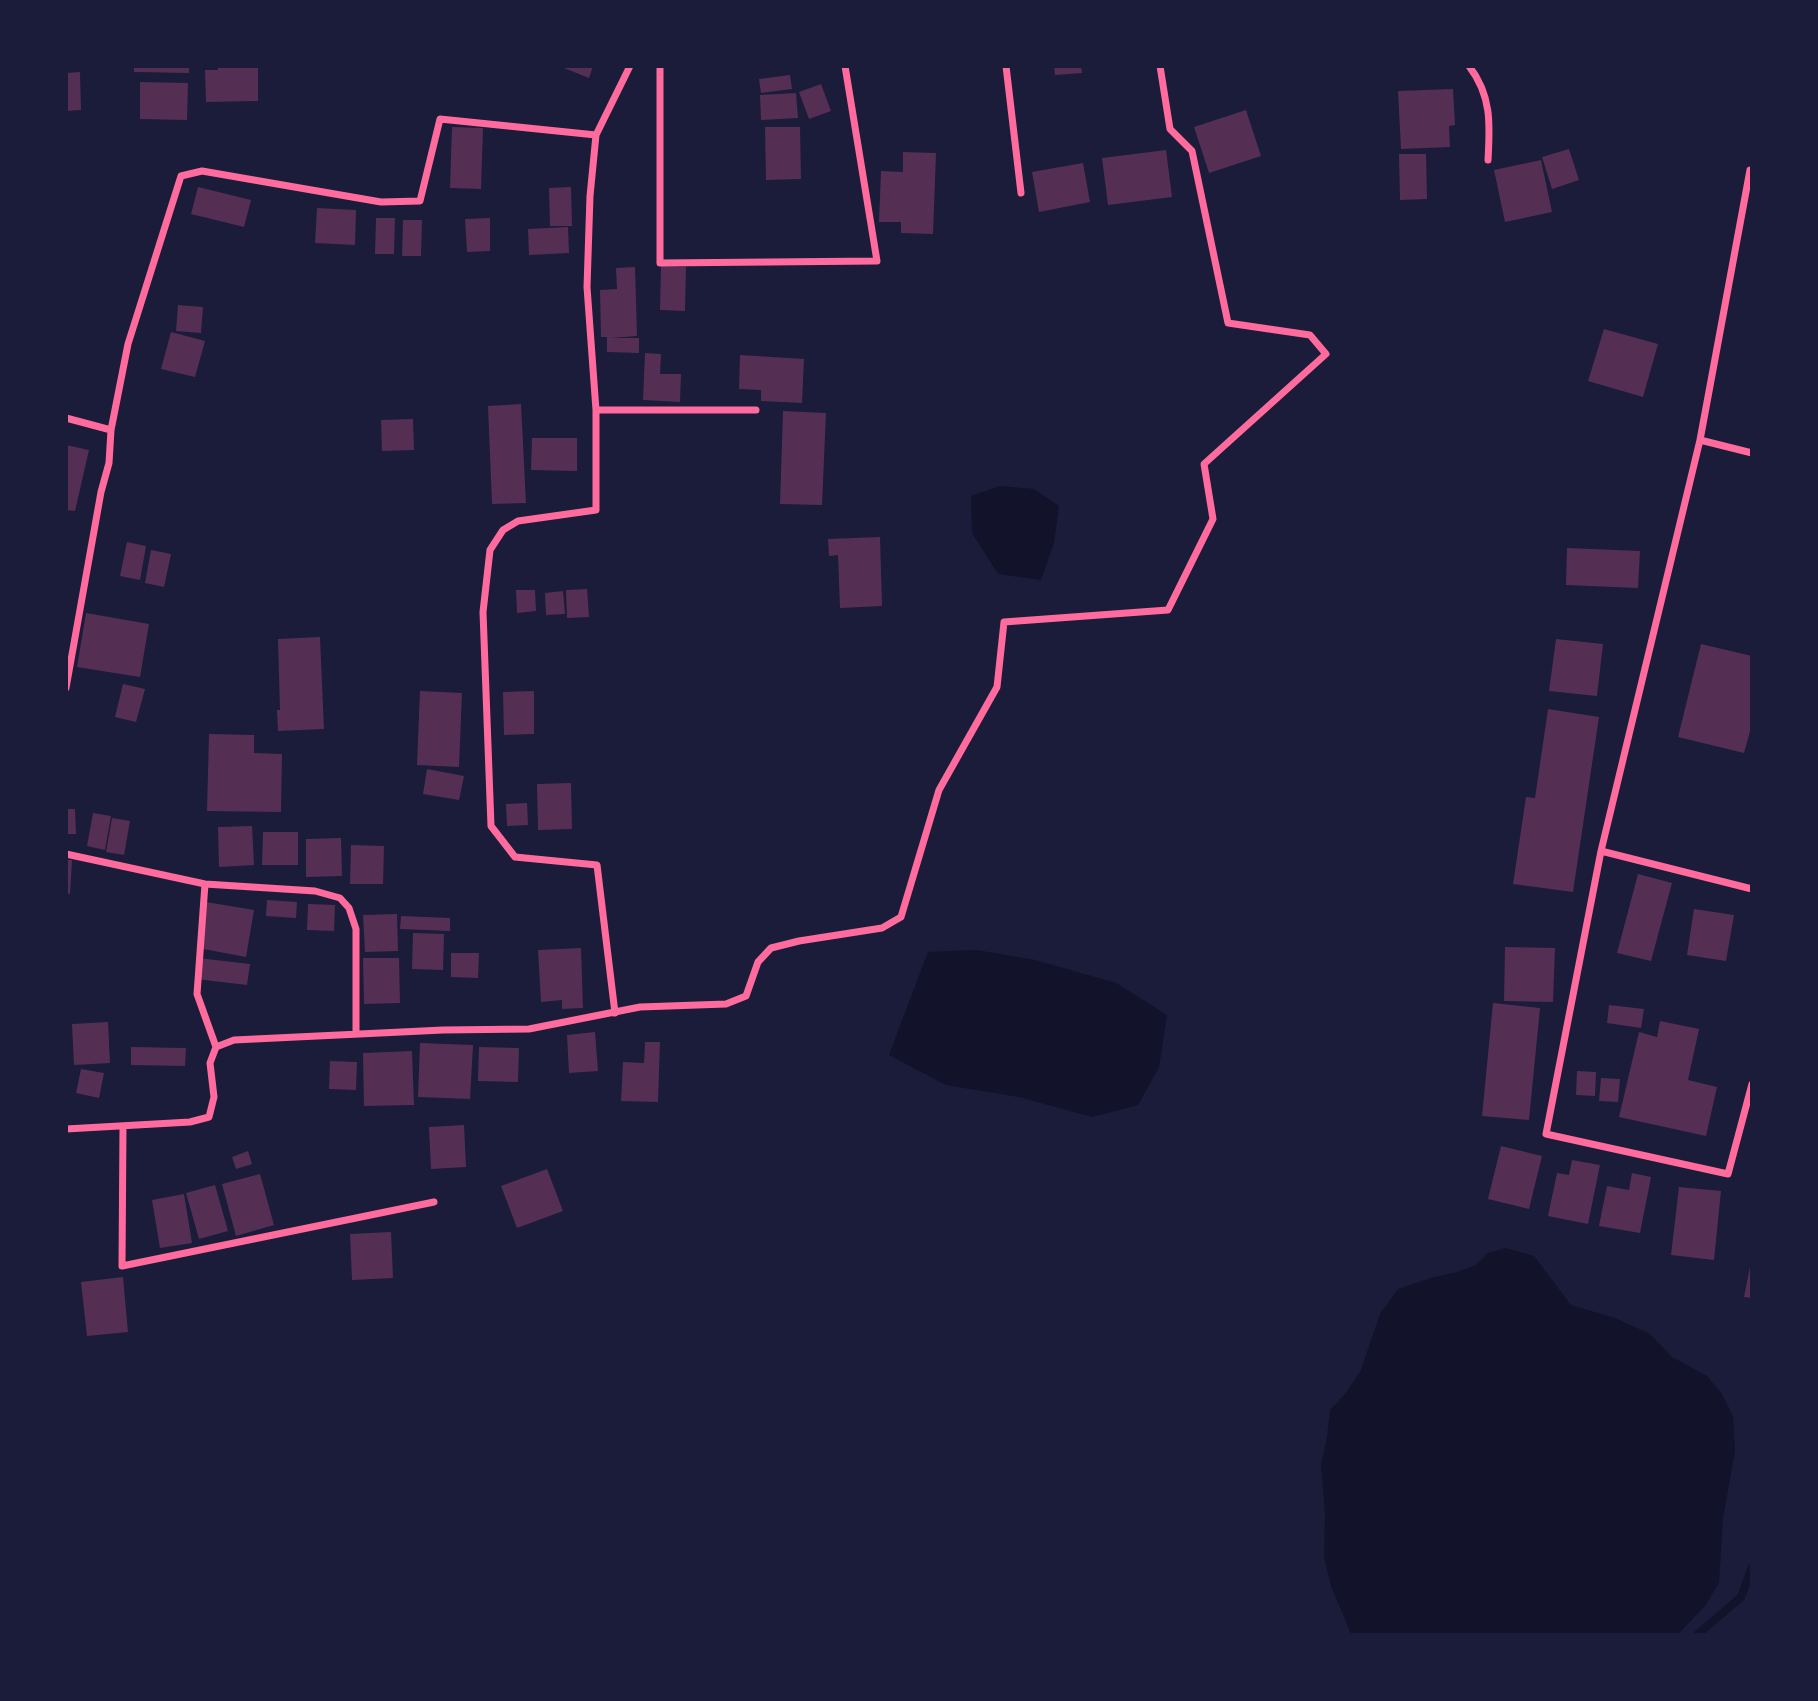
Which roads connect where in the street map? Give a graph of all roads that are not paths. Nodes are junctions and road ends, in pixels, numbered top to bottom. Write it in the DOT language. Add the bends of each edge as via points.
graph roads {
  1 [pos="630,66"];
  2 [pos="660,66"];
  3 [pos="845,66"];
  4 [pos="1006,66"];
  5 [pos="1160,66"];
  6 [pos="1469,66"];
  7 [pos="596,135"];
  8 [pos="1488,160"];
  9 [pos="1752,170"];
  10 [pos="1021,193"];
  11 [pos="596,410"];
  12 [pos="756,410"];
  13 [pos="66,418"];
  14 [pos="111,430"];
  15 [pos="1700,440"];
  16 [pos="1752,453"];
  17 [pos="66,688"];
  18 [pos="1601,851"];
  19 [pos="66,855"];
  20 [pos="205,884"];
  21 [pos="1752,889"];
  22 [pos="615,1013"];
  23 [pos="356,1034"];
  24 [pos="216,1047"];
  25 [pos="1752,1084"];
  26 [pos="123,1126"];
  27 [pos="66,1129"];
  28 [pos="434,1202"];
  1 -- 7 [label="street"];
  2 -- 3 [label="street" via="660,263 877,261"];
  4 -- 10 [label="street"];
  5 -- 22 [label="street" via="1170,129 1192,151 1228,323 1310,335 1326,355 1204,464 1213,519 1168,610 1004,622 997,687 939,790 901,917 882,928 771,948 758,962 746,996 726,1004 640,1007"];
  6 -- 8 [label="street" via="1485,93 1490,126"];
  7 -- 11 [label="street" via="587,287"];
  7 -- 14 [label="street" via="440,119 419,201 380,202 202,171 181,176 128,344"];
  9 -- 15 [label="street"];
  11 -- 12 [label="street"];
  11 -- 22 [label="street" via="596,510 518,521 503,530 489,550 483,612 491,826 515,857 597,864"];
  13 -- 14 [label="street"];
  14 -- 17 [label="street" via="109,463"];
  15 -- 16 [label="street"];
  15 -- 18 [label="street"];
  18 -- 21 [label="street"];
  18 -- 25 [label="street" via="1546,1134 1728,1174"];
  19 -- 20 [label="street"];
  20 -- 23 [label="street" via="316,891 340,898 356,929"];
  20 -- 24 [label="street" via="197,994"];
  22 -- 23 [label="street" via="529,1029"];
  23 -- 24 [label="street" via="234,1040"];
  24 -- 26 [label="street" via="210,1063 214,1097 209,1117"];
  26 -- 27 [label="street"];
  26 -- 28 [label="street" via="122,1266"];
}
